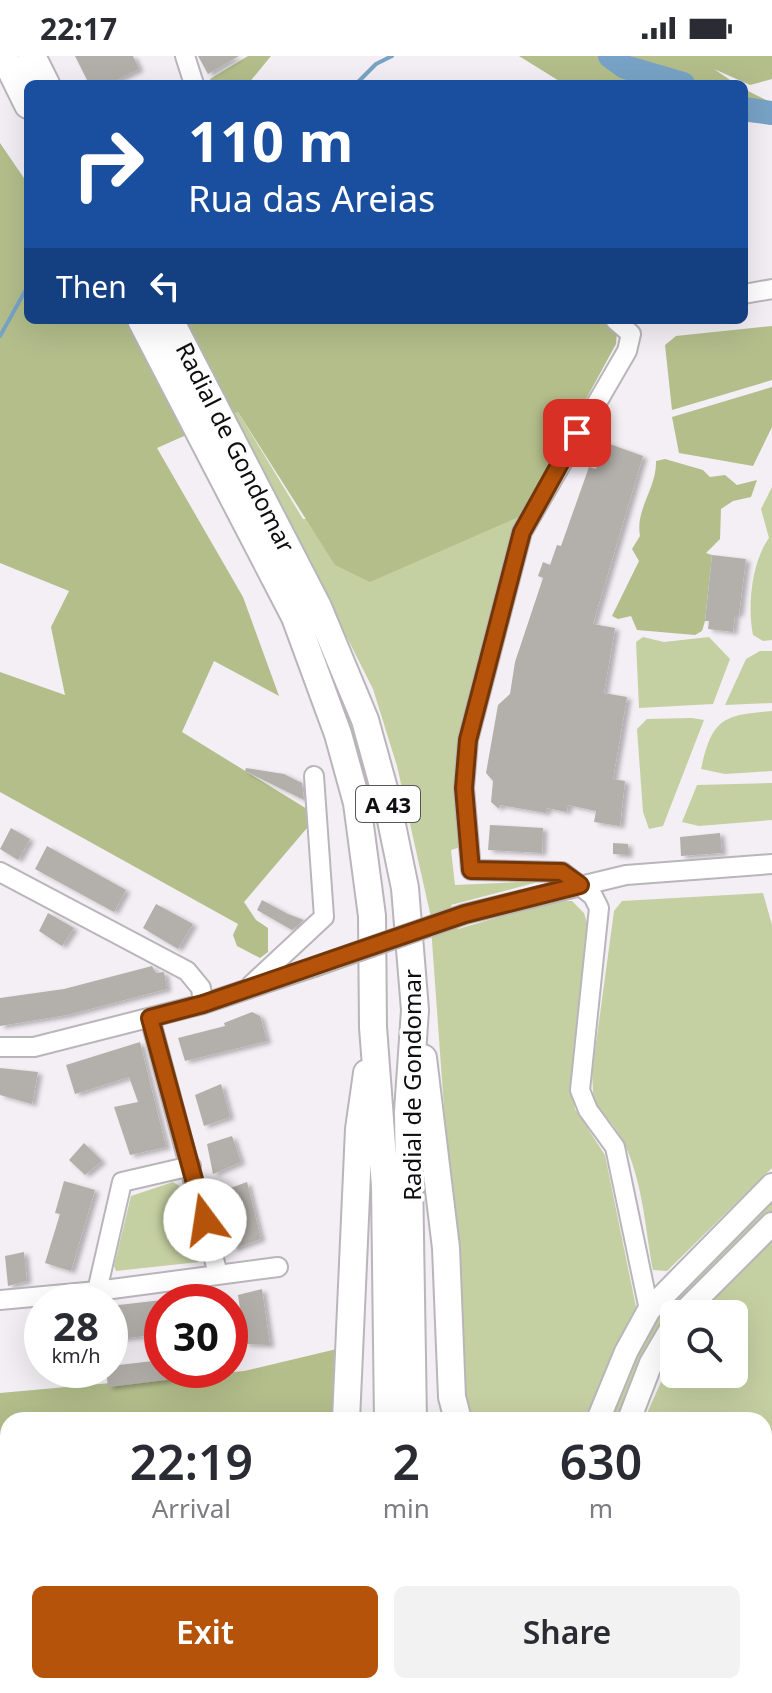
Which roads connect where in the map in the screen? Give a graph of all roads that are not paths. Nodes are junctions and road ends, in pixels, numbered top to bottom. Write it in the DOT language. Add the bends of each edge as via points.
graph roads {
  1 [pos="185,56"];
  2 [pos="193,80"];
  3 [pos="772,289"];
  4 [pos="748,293"];
  5 [pos="143,324"];
  6 [pos="172,324"];
  7 [pos="620,324"];
  8 [pos="244,490"];
  9 [pos="314,776"];
  10 [pos="772,864"];
  11 [pos="0,872"];
  12 [pos="580,885"];
  13 [pos="247,989"];
  14 [pos="203,1004"];
  15 [pos="415,1010"];
  16 [pos="150,1018"];
  17 [pos="373,1027"];
  18 [pos="0,1047"];
  19 [pos="191,1166"];
  20 [pos="398,1184"];
  21 [pos="772,1185"];
  22 [pos="772,1224"];
  23 [pos="278,1267"];
  24 [pos="218,1274"];
  25 [pos="99,1284"];
  26 [pos="128,1287"];
  27 [pos="24,1298"];
  28 [pos="0,1300"];
  29 [pos="696,1300"];
  30 [pos="649,1310"];
  31 [pos="660,1348"];
  32 [pos="346,1412"];
  33 [pos="388,1412"];
  34 [pos="412,1412"];
  35 [pos="456,1412"];
  36 [pos="601,1412"];
  37 [pos="632,1412"];
  1 -- 2 [label="street"];
  3 -- 4 [label="street"];
  5 -- 8 [label="highway, Radial de Gondomar / A 43"];
  6 -- 8 [label="highway, Radial de Gondomar / A 43"];
  7 -- 12 [label="street" via="631,334 627,351 522,532 468,740 464,788 471,870 562,872"];
  8 -- 15 [label="highway, Radial de Gondomar / A 43" via="318,607 365,720 405,888"];
  8 -- 17 [label="highway, Radial de Gondomar / A 43" via="338,734 357,803 372,916"];
  9 -- 13 [label="street" via="324,917"];
  10 -- 12 [label="street" via="626,875"];
  11 -- 14 [label="street" via="187,971 201,988"];
  12 -- 13 [label="street, bridge" via="465,914"];
  12 -- 30 [label="street" via="599,908 580,1090 615,1147"];
  13 -- 14 [label="street"];
  14 -- 16 [label="street"];
  15 -- 20 [label="highway, Radial de Gondomar / A 43"];
  15 -- 35 [label="highway" via="444,1232"];
  16 -- 18 [label="street" via="34,1047"];
  16 -- 19 [label="street"];
  17 -- 20 [label="highway, Radial de Gondomar / A 43"];
  17 -- 32 [label="highway" via="359,1129"];
  19 -- 24 [label="street"];
  19 -- 25 [label="street" via="122,1182"];
  20 -- 33 [label="highway, Radial de Gondomar / A 43"];
  20 -- 34 [label="highway, Radial de Gondomar / A 43"];
  21 -- 30 [label="main road"];
  22 -- 29 [label="main road"];
  23 -- 24 [label="street"];
  24 -- 26 [label="street"];
  27 -- 28 [label="street"];
  30 -- 36 [label="main road"];
  31 -- 37 [label="main road"];
}
